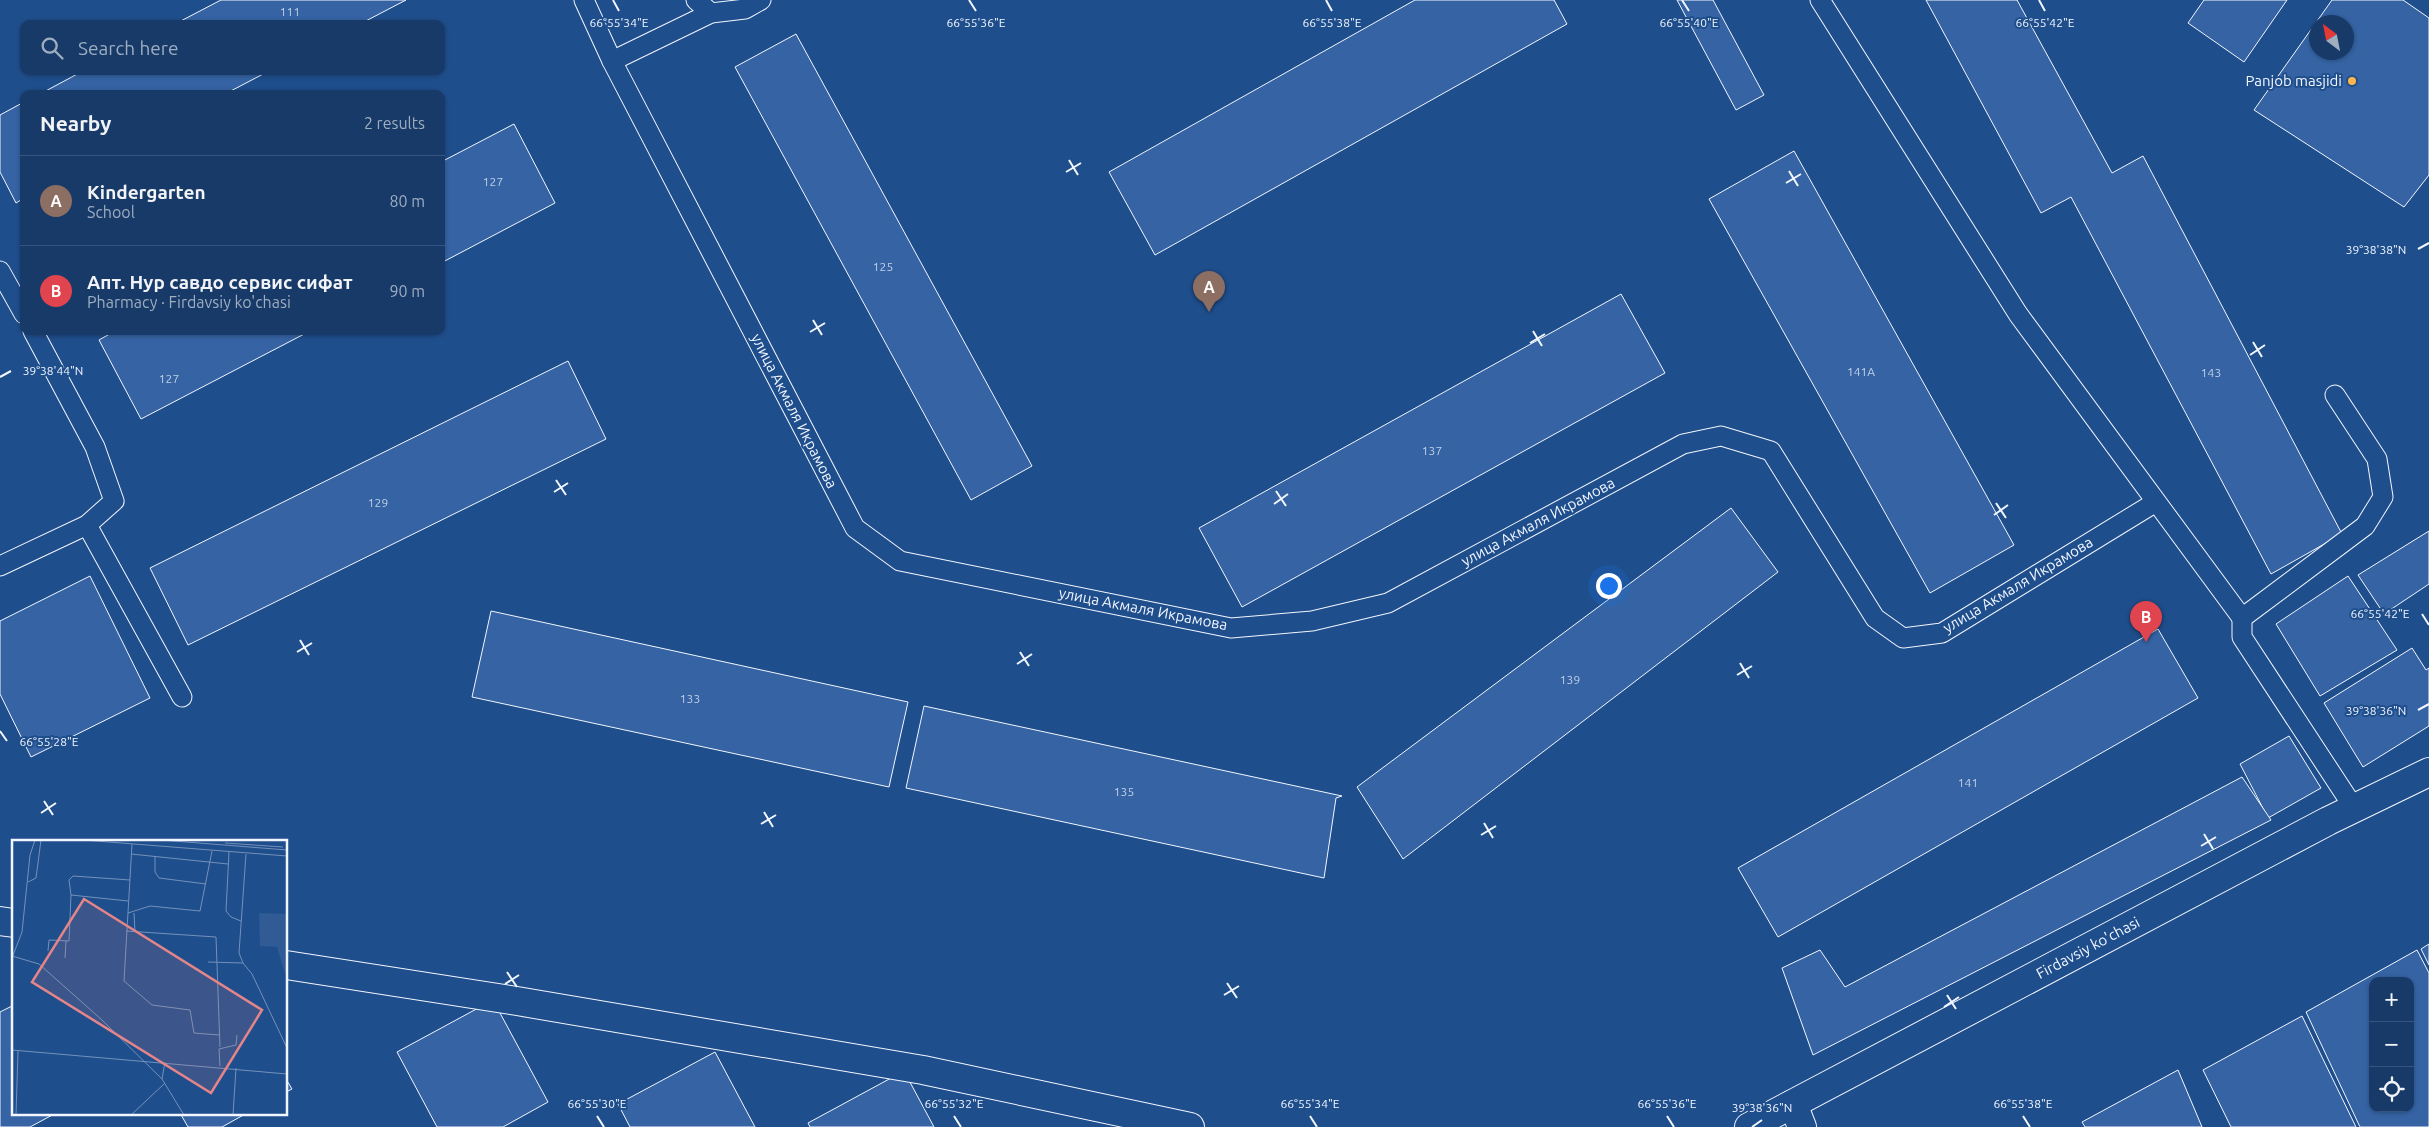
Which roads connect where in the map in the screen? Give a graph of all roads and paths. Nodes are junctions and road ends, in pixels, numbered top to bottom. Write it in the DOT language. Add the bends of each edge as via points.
graph roads {
  1 [pos="584,0"];
  2 [pos="696,0"];
  3 [pos="760,0"];
  4 [pos="1820,0"];
  5 [pos="711,13"];
  6 [pos="612,61"];
  7 [pos="0,271"];
  8 [pos="20,307"];
  9 [pos="35,335"];
  10 [pos="2335,395"];
  11 [pos="2156,502"];
  12 [pos="87,525"];
  13 [pos="0,566"];
  14 [pos="2242,618"];
  15 [pos="182,697"];
  16 [pos="2429,772"];
  17 [pos="2354,808"];
  18 [pos="288,965"];
  19 [pos="1798,1116"];
  20 [pos="1190,1127"];
  21 [pos="1749,1127"];
  1 -- 6 [label="lane, улица Акмаля Икрамова"];
  2 -- 5 [label="lane"];
  3 -- 5 [label="lane" via="745,9"];
  4 -- 11 [label="lane" via="2018,314"];
  5 -- 6 [label="lane"];
  6 -- 11 [label="lane, улица Акмаля Икрамова" via="855,528 900,561 1231,628 1312,621 1388,603 1683,444 1721,436 1771,451 1875,618 1903,638 1942,633"];
  7 -- 8 [label="lane"];
  9 -- 12 [label="lane" via="95,447 114,501"];
  10 -- 14 [label="lane" via="2376,459 2383,497 2365,526"];
  11 -- 14 [label="lane"];
  12 -- 13 [label="lane"];
  12 -- 15 [label="lane"];
  14 -- 17 [label="lane" via="2242,637"];
  16 -- 17 [label="street, Firdavsiy ko'chasi"];
  17 -- 19 [label="street, Firdavsiy ko'chasi"];
  18 -- 20 [label="street" via="923,1070"];
  19 -- 21 [label="street, Firdavsiy ko'chasi"];
}
